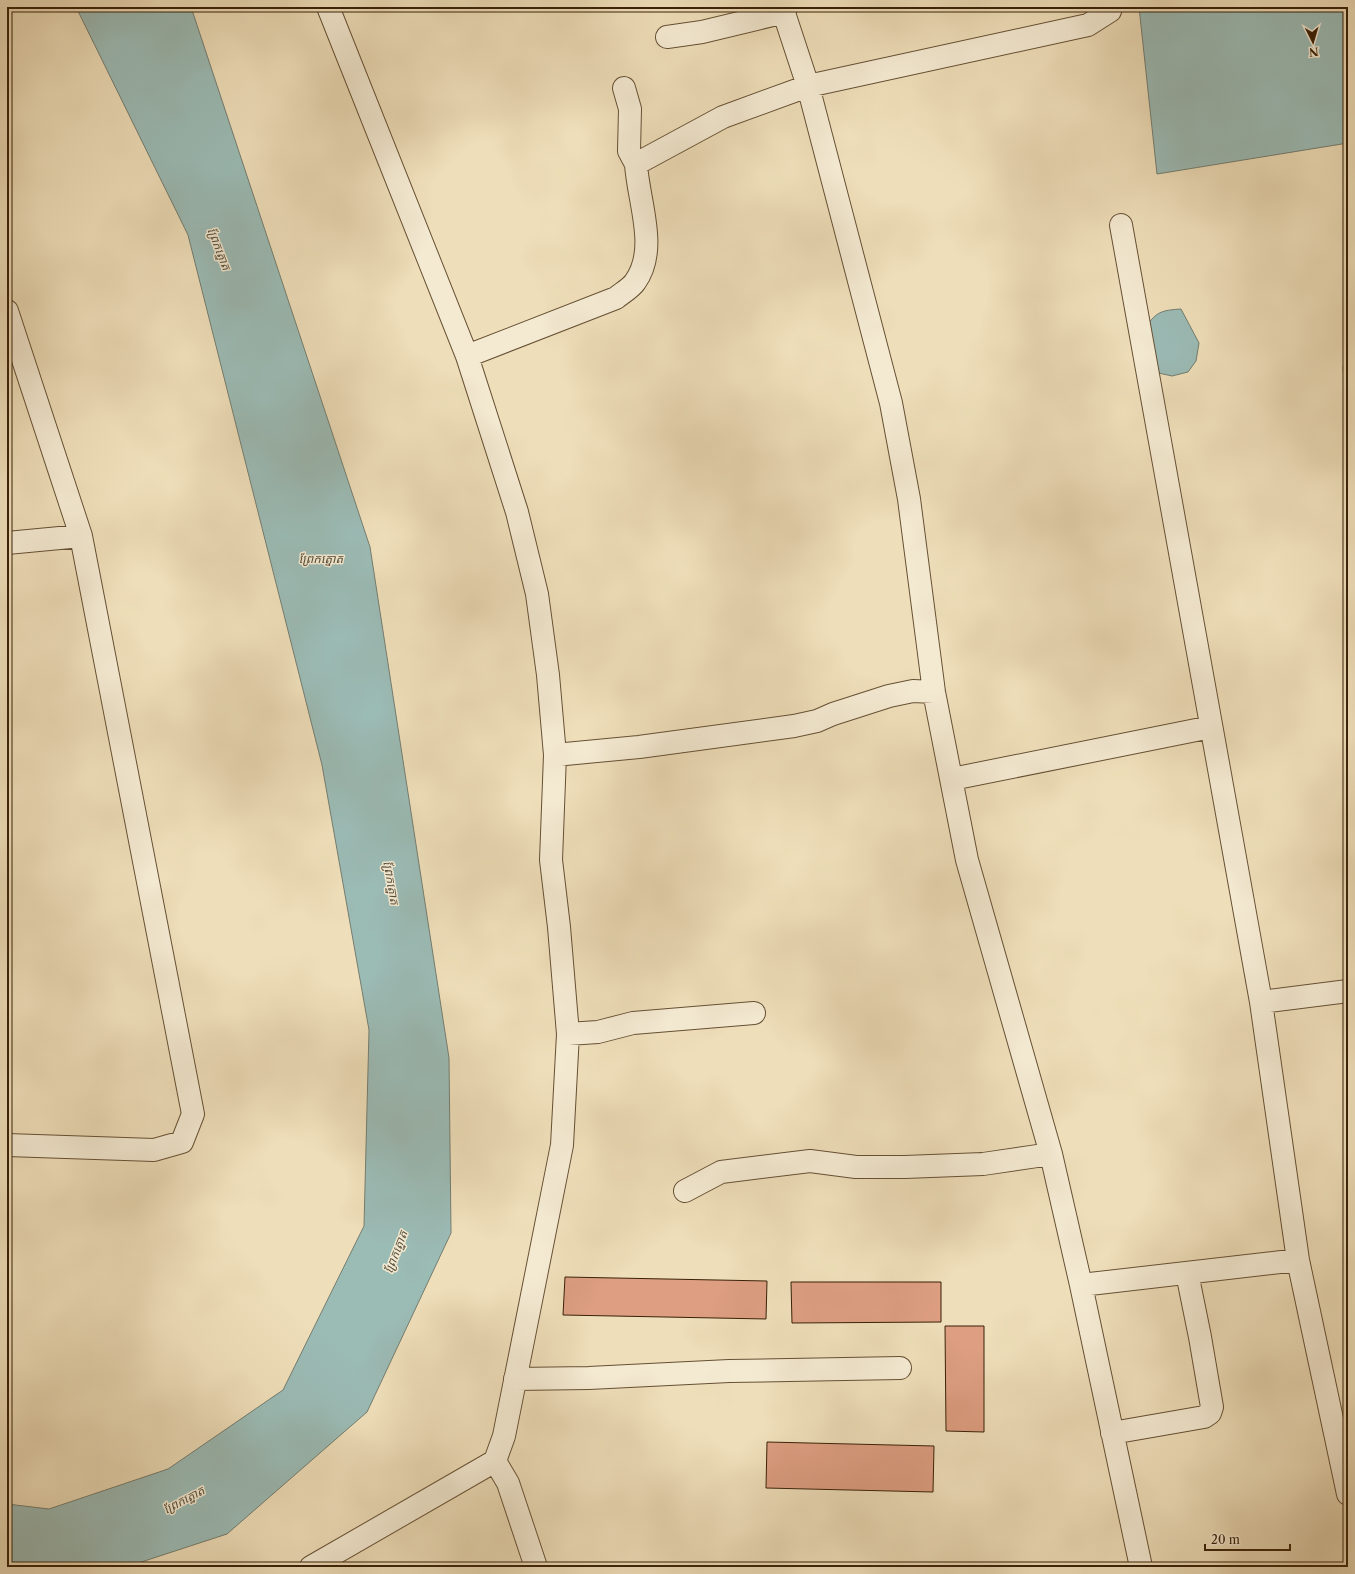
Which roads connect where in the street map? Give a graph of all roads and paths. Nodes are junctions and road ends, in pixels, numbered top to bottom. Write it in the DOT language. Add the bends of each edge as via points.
graph roads {
  1 [pos="330,7"];
  2 [pos="1111,7"];
  3 [pos="784,10"];
  4 [pos="667,38"];
  5 [pos="808,86"];
  6 [pos="624,88"];
  7 [pos="636,164"];
  8 [pos="1121,225"];
  9 [pos="7,311"];
  10 [pos="467,356"];
  11 [pos="81,536"];
  12 [pos="7,543"];
  13 [pos="934,692"];
  14 [pos="1211,727"];
  15 [pos="555,755"];
  16 [pos="952,779"];
  17 [pos="1348,990"];
  18 [pos="1261,1002"];
  19 [pos="754,1013"];
  20 [pos="568,1034"];
  21 [pos="7,1145"];
  22 [pos="1051,1154"];
  23 [pos="685,1191"];
  24 [pos="1298,1260"];
  25 [pos="1187,1272"];
  26 [pos="1081,1285"];
  27 [pos="900,1368"];
  28 [pos="515,1379"];
  29 [pos="1112,1433"];
  30 [pos="495,1461"];
  31 [pos="1348,1494"];
  32 [pos="311,1567"];
  33 [pos="536,1567"];
  34 [pos="1141,1567"];
  1 -- 10 [label="street"];
  2 -- 5 [label="street" via="1110,11 1088,25"];
  3 -- 4 [label="street" via="702,32"];
  3 -- 5 [label="street"];
  5 -- 7 [label="street" via="723,117"];
  5 -- 13 [label="street" via="891,403 909,499"];
  6 -- 7 [label="street" via="630,109 629,151"];
  7 -- 10 [label="street" via="646,230 645,261 635,283 616,298"];
  8 -- 14 [label="street"];
  9 -- 11 [label="street"];
  10 -- 15 [label="street" via="517,512 537,594"];
  11 -- 12 [label="street"];
  11 -- 21 [label="street" via="193,1114 182,1142 154,1150"];
  13 -- 15 [label="street" via="913,691 889,696 817,721 794,726 639,747"];
  13 -- 16 [label="street"];
  14 -- 16 [label="street"];
  14 -- 18 [label="street"];
  15 -- 20 [label="street" via="551,860"];
  16 -- 22 [label="street" via="967,860"];
  17 -- 18 [label="street"];
  18 -- 24 [label="street"];
  19 -- 20 [label="street" via="633,1023 598,1032"];
  20 -- 28 [label="street" via="562,1145"];
  22 -- 23 [label="street" via="983,1164 905,1167 856,1167 810,1161 721,1172"];
  22 -- 26 [label="street"];
  24 -- 25 [label="street"];
  24 -- 31 [label="street"];
  25 -- 26 [label="street"];
  25 -- 29 [label="street" via="1212,1407 1210,1413 1204,1417"];
  26 -- 29 [label="street"];
  27 -- 28 [label="street" via="729,1370 589,1378"];
  28 -- 30 [label="street" via="504,1436"];
  29 -- 34 [label="street"];
  30 -- 32 [label="street"];
  30 -- 33 [label="street" via="508,1483"];
}
